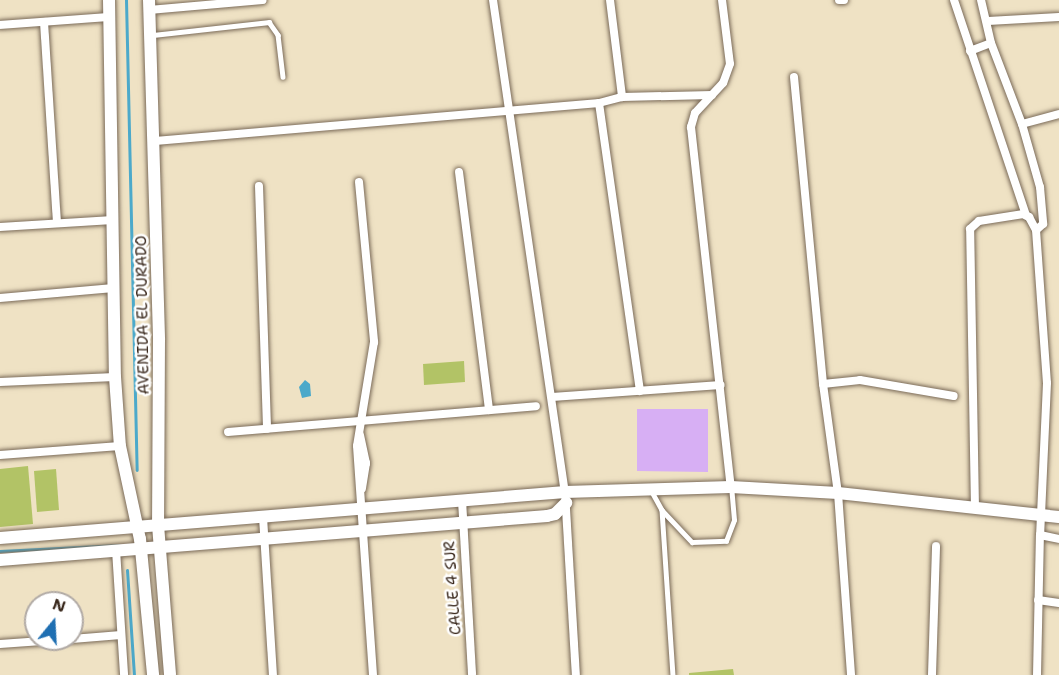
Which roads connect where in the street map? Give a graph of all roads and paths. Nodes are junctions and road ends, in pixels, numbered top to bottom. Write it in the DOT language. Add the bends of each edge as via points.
graph roads {
  1 [pos="108,0"];
  2 [pos="263,0"];
  3 [pos="493,0"];
  4 [pos="610,0"];
  5 [pos="722,0"];
  6 [pos="839,0"];
  7 [pos="843,0"];
  8 [pos="954,0"];
  9 [pos="981,0"];
  10 [pos="149,5"];
  11 [pos="108,17"];
  12 [pos="1059,17"];
  13 [pos="988,21"];
  14 [pos="45,22"];
  15 [pos="0,25"];
  16 [pos="150,35"];
  17 [pos="991,43"];
  18 [pos="970,51"];
  19 [pos="794,76"];
  20 [pos="283,77"];
  21 [pos="712,95"];
  22 [pos="622,97"];
  23 [pos="598,103"];
  24 [pos="511,110"];
  25 [pos="1059,114"];
  26 [pos="1022,124"];
  27 [pos="155,141"];
  28 [pos="459,172"];
  29 [pos="359,182"];
  30 [pos="259,186"];
  31 [pos="1026,215"];
  32 [pos="113,220"];
  33 [pos="57,223"];
  34 [pos="0,227"];
  35 [pos="1036,230"];
  36 [pos="114,288"];
  37 [pos="0,298"];
  38 [pos="115,376"];
  39 [pos="0,382"];
  40 [pos="823,384"];
  41 [pos="721,385"];
  42 [pos="640,391"];
  43 [pos="954,396"];
  44 [pos="552,397"];
  45 [pos="536,406"];
  46 [pos="489,410"];
  47 [pos="359,422"];
  48 [pos="267,429"];
  49 [pos="228,432"];
  50 [pos="120,446"];
  51 [pos="0,455"];
  52 [pos="731,487"];
  53 [pos="651,490"];
  54 [pos="838,493"];
  55 [pos="565,497"];
  56 [pos="462,500"];
  57 [pos="364,508"];
  58 [pos="975,508"];
  59 [pos="662,510"];
  60 [pos="1042,515"];
  61 [pos="263,517"];
  62 [pos="1059,517"];
  63 [pos="463,522"];
  64 [pos="158,525"];
  65 [pos="137,526"];
  66 [pos="364,529"];
  67 [pos="1040,535"];
  68 [pos="0,538"];
  69 [pos="264,538"];
  70 [pos="1059,538"];
  71 [pos="936,546"];
  72 [pos="160,547"];
  73 [pos="141,548"];
  74 [pos="116,550"];
  75 [pos="0,560"];
  76 [pos="1038,600"];
  77 [pos="1059,603"];
  78 [pos="121,635"];
  79 [pos="84,638"];
  80 [pos="24,642"];
  81 [pos="0,644"];
  82 [pos="124,675"];
  83 [pos="153,675"];
  84 [pos="170,675"];
  85 [pos="273,675"];
  86 [pos="373,675"];
  87 [pos="472,675"];
  88 [pos="576,675"];
  89 [pos="673,675"];
  90 [pos="851,675"];
  91 [pos="932,675"];
  92 [pos="1037,675"];
  1 -- 11 [label="street, AVENIDA EL DURADO"];
  2 -- 10 [label="street"];
  3 -- 24 [label="street"];
  4 -- 22 [label="street"];
  5 -- 21 [label="street" via="730,64 723,83"];
  6 -- 7 [label="street"];
  8 -- 18 [label="street"];
  9 -- 13 [label="street"];
  10 -- 16 [label="street, AVENIDA EL DURADO"];
  11 -- 14 [label="street"];
  11 -- 32 [label="street, AVENIDA EL DURADO"];
  12 -- 13 [label="street"];
  13 -- 17 [label="street"];
  14 -- 15 [label="street"];
  14 -- 33 [label="street"];
  16 -- 20 [label="lane" via="269,22 278,34"];
  16 -- 27 [label="street, AVENIDA EL DURADO"];
  17 -- 18 [label="street"];
  17 -- 26 [label="street"];
  18 -- 31 [label="street"];
  19 -- 40 [label="street"];
  21 -- 22 [label="street"];
  21 -- 41 [label="street" via="695,113 691,127"];
  22 -- 23 [label="street"];
  23 -- 24 [label="street"];
  23 -- 42 [label="street"];
  24 -- 27 [label="street"];
  24 -- 44 [label="street"];
  25 -- 26 [label="street"];
  26 -- 35 [label="street" via="1040,187 1043,224"];
  27 -- 64 [label="street, AVENIDA EL DURADO"];
  28 -- 46 [label="street"];
  29 -- 47 [label="street" via="374,342"];
  30 -- 48 [label="street"];
  31 -- 35 [label="street"];
  31 -- 58 [label="street" via="979,220 970,229"];
  32 -- 33 [label="street"];
  32 -- 36 [label="street, AVENIDA EL DURADO"];
  33 -- 34 [label="street"];
  35 -- 60 [label="street" via="1047,358"];
  36 -- 37 [label="street"];
  36 -- 38 [label="street, AVENIDA EL DURADO"];
  38 -- 39 [label="street"];
  38 -- 50 [label="street, AVENIDA EL DURADO"];
  40 -- 43 [label="street" via="860,380"];
  40 -- 54 [label="street"];
  41 -- 42 [label="street"];
  41 -- 52 [label="street"];
  42 -- 44 [label="street"];
  44 -- 55 [label="street"];
  45 -- 46 [label="street"];
  46 -- 47 [label="street"];
  47 -- 48 [label="street"];
  47 -- 57 [label="street" via="366,463"];
  48 -- 49 [label="street"];
  50 -- 51 [label="street"];
  50 -- 65 [label="street, AVENIDA EL DURADO"];
  52 -- 53 [label="street"];
  52 -- 54 [label="street"];
  52 -- 59 [label="lane" via="734,520 726,541 692,542"];
  53 -- 55 [label="street"];
  53 -- 59 [label="lane"];
  54 -- 58 [label="street"];
  54 -- 90 [label="street"];
  55 -- 56 [label="street"];
  55 -- 63 [label="street" via="555,514 547,516"];
  55 -- 88 [label="street"];
  56 -- 57 [label="street"];
  56 -- 63 [label="street, CALLE 4 SUR"];
  57 -- 61 [label="street"];
  57 -- 66 [label="street"];
  58 -- 60 [label="street"];
  59 -- 89 [label="lane"];
  60 -- 62 [label="street"];
  60 -- 67 [label="street"];
  61 -- 64 [label="street"];
  61 -- 69 [label="street"];
  63 -- 66 [label="street"];
  63 -- 87 [label="street, CALLE 4 SUR"];
  64 -- 65 [label="street"];
  64 -- 72 [label="street, AVENIDA EL DURADO"];
  65 -- 68 [label="street"];
  65 -- 73 [label="street, AVENIDA EL DURADO"];
  66 -- 69 [label="street"];
  66 -- 86 [label="street"];
  67 -- 70 [label="street"];
  67 -- 76 [label="street"];
  69 -- 72 [label="street"];
  69 -- 85 [label="street"];
  71 -- 91 [label="street"];
  72 -- 73 [label="street"];
  72 -- 84 [label="street, AVENIDA EL DURADO"];
  73 -- 74 [label="street"];
  73 -- 83 [label="street, AVENIDA EL DURADO"];
  74 -- 75 [label="street"];
  74 -- 78 [label="street"];
  76 -- 77 [label="street"];
  76 -- 92 [label="street"];
  78 -- 79 [label="street"];
  78 -- 82 [label="street"];
  80 -- 81 [label="street"];
}
